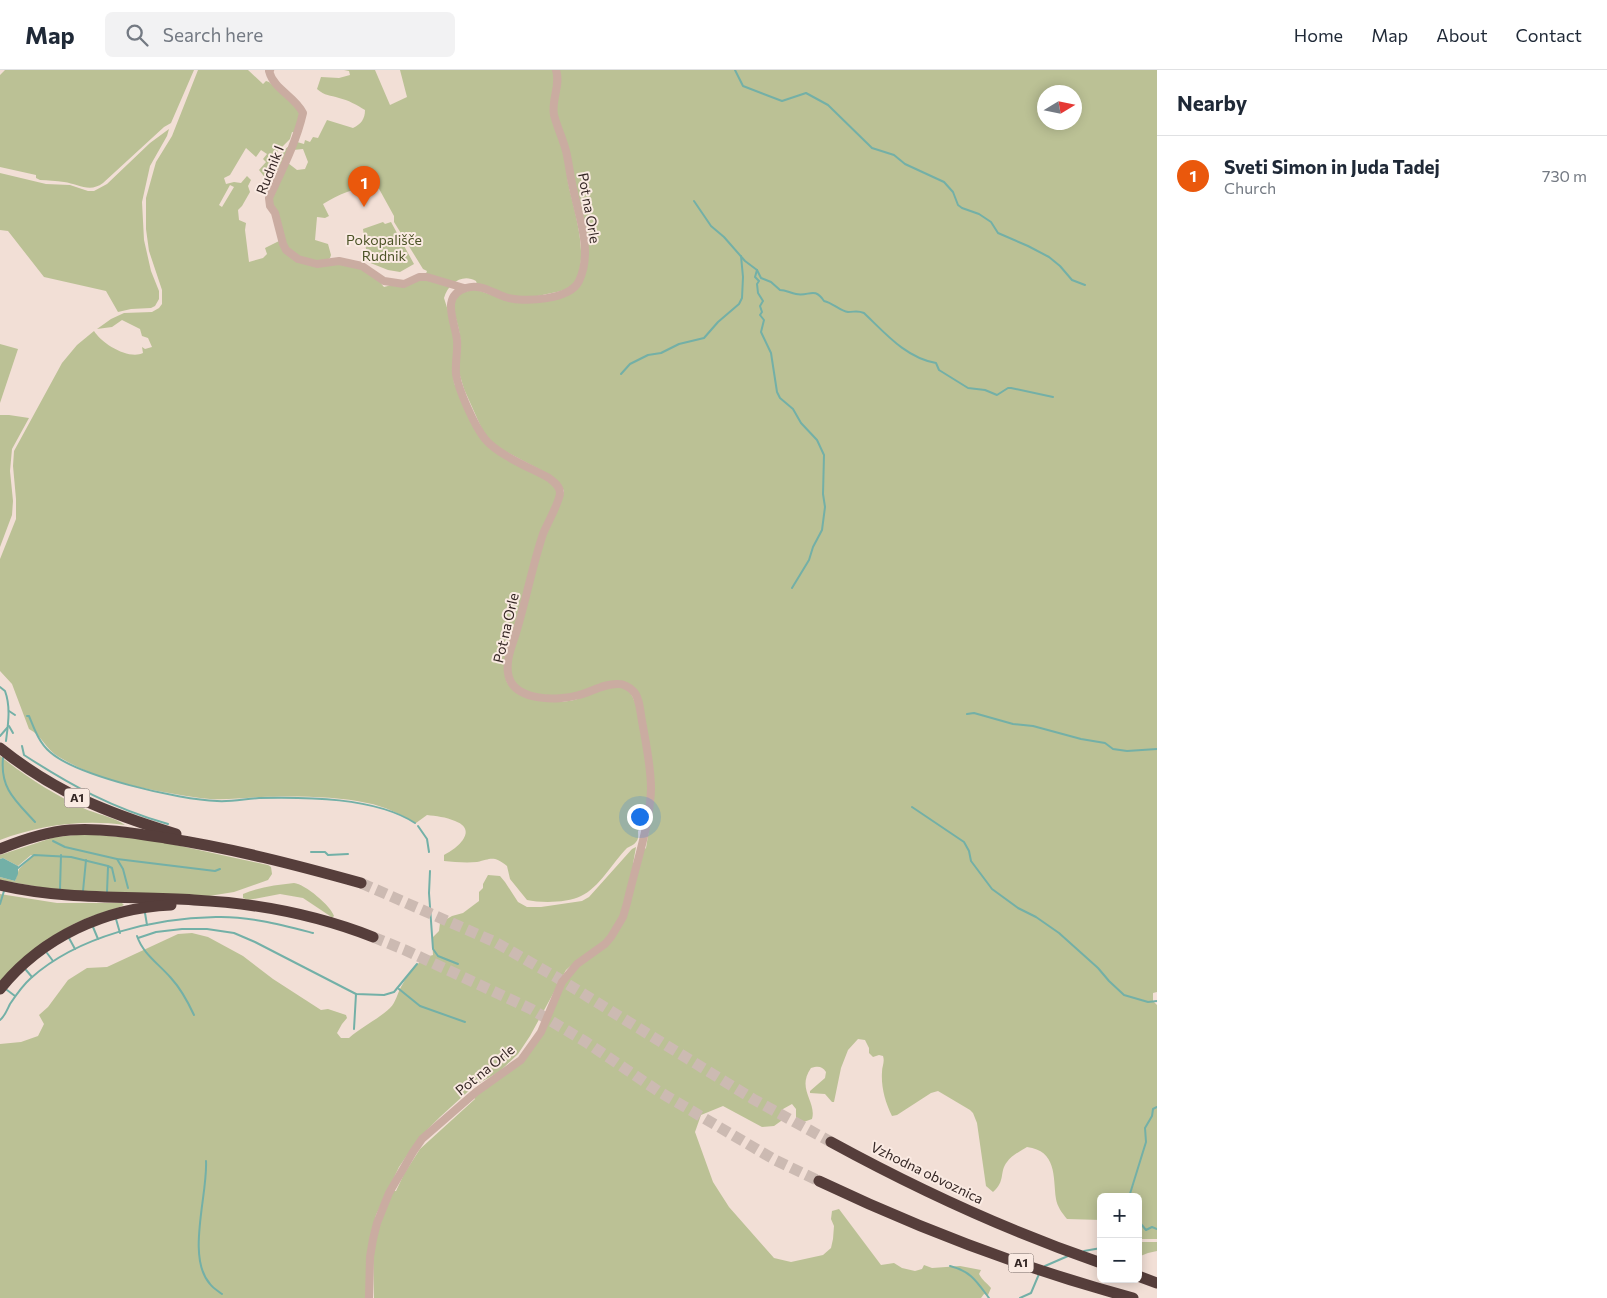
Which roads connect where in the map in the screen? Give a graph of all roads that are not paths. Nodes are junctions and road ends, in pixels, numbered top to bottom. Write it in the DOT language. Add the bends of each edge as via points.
graph roads {
  1 [pos="270,70"];
  2 [pos="556,70"];
  3 [pos="464,288"];
  4 [pos="0,748"];
  5 [pos="206,844"];
  6 [pos="0,849"];
  7 [pos="362,882"];
  8 [pos="0,886"];
  9 [pos="205,901"];
  10 [pos="373,937"];
  11 [pos="0,988"];
  12 [pos="831,1142"];
  13 [pos="819,1180"];
  14 [pos="1097,1261"];
  15 [pos="1142,1278"];
  16 [pos="1157,1283"];
  17 [pos="369,1298"];
  18 [pos="1134,1298"];
  1 -- 3 [label="street, Rudnik I" via="274,82 303,113 269,198 286,250 307,262 362,266 384,281 404,284 419,276"];
  2 -- 3 [label="street, Pot na Orle" via="558,81 554,113 567,153 583,235 584,258 579,281 568,292 534,300 506,297 475,286"];
  3 -- 17 [label="street, Pot na Orle" via="454,295 450,306 457,339 456,374 465,400 484,438 500,452 556,483 560,495 543,536 510,653 510,681 522,692 546,698 578,696 619,684 633,690 649,762 648,812 627,903 618,927 605,944 569,972 541,1032 521,1060 476,1092 422,1139 412,1152 377,1223 370,1257"];
  4 -- 5 [label="highway, A1" via="73,796 118,815"];
  5 -- 6 [label="highway" via="94,830 53,832"];
  5 -- 7 [label="highway, A1"];
  8 -- 9 [label="highway" via="53,894"];
  9 -- 10 [label="highway" via="292,913"];
  9 -- 11 [label="highway" via="130,910 69,931 41,949"];
  12 -- 14 [label="highway, Vzhodna obvoznica / A1" via="903,1180 1011,1229"];
  13 -- 18 [label="highway, A1" via="943,1235 1028,1266"];
  15 -- 16 [label="highway"];
}
